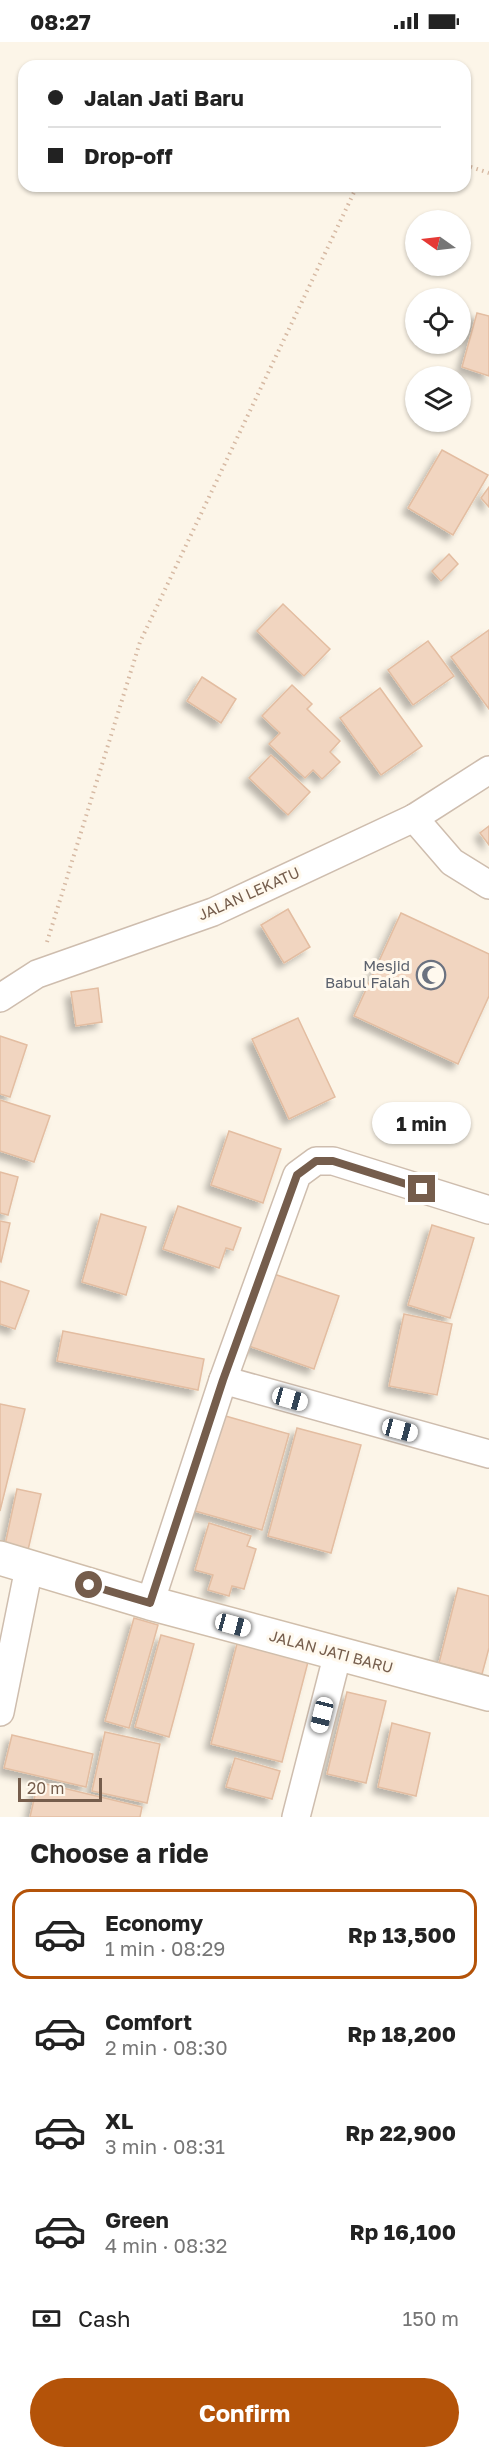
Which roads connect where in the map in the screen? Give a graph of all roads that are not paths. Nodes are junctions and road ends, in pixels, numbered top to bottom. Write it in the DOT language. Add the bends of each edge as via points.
graph roads {
  1 [pos="489,770"];
  2 [pos="414,818"];
  3 [pos="489,885"];
  4 [pos="0,998"];
  5 [pos="489,1210"];
  6 [pos="223,1380"];
  7 [pos="489,1454"];
  8 [pos="14,1563"];
  9 [pos="150,1603"];
  10 [pos="338,1653"];
  11 [pos="489,1694"];
  12 [pos="0,1712"];
  13 [pos="296,1817"];
  1 -- 2 [label="street, JALAN LEKATU"];
  2 -- 3 [label="street" via="452,862"];
  2 -- 4 [label="street, JALAN LEKATU" via="213,912 37,974"];
  5 -- 6 [label="street" via="333,1161 316,1161 306,1167 289,1190"];
  6 -- 7 [label="street"];
  6 -- 9 [label="street"];
  8 -- 9 [label="street, JALAN JATI BARU"];
  8 -- 12 [label="street"];
  9 -- 10 [label="street, JALAN JATI BARU"];
  10 -- 11 [label="street, JALAN JATI BARU"];
  10 -- 13 [label="street"];
}
